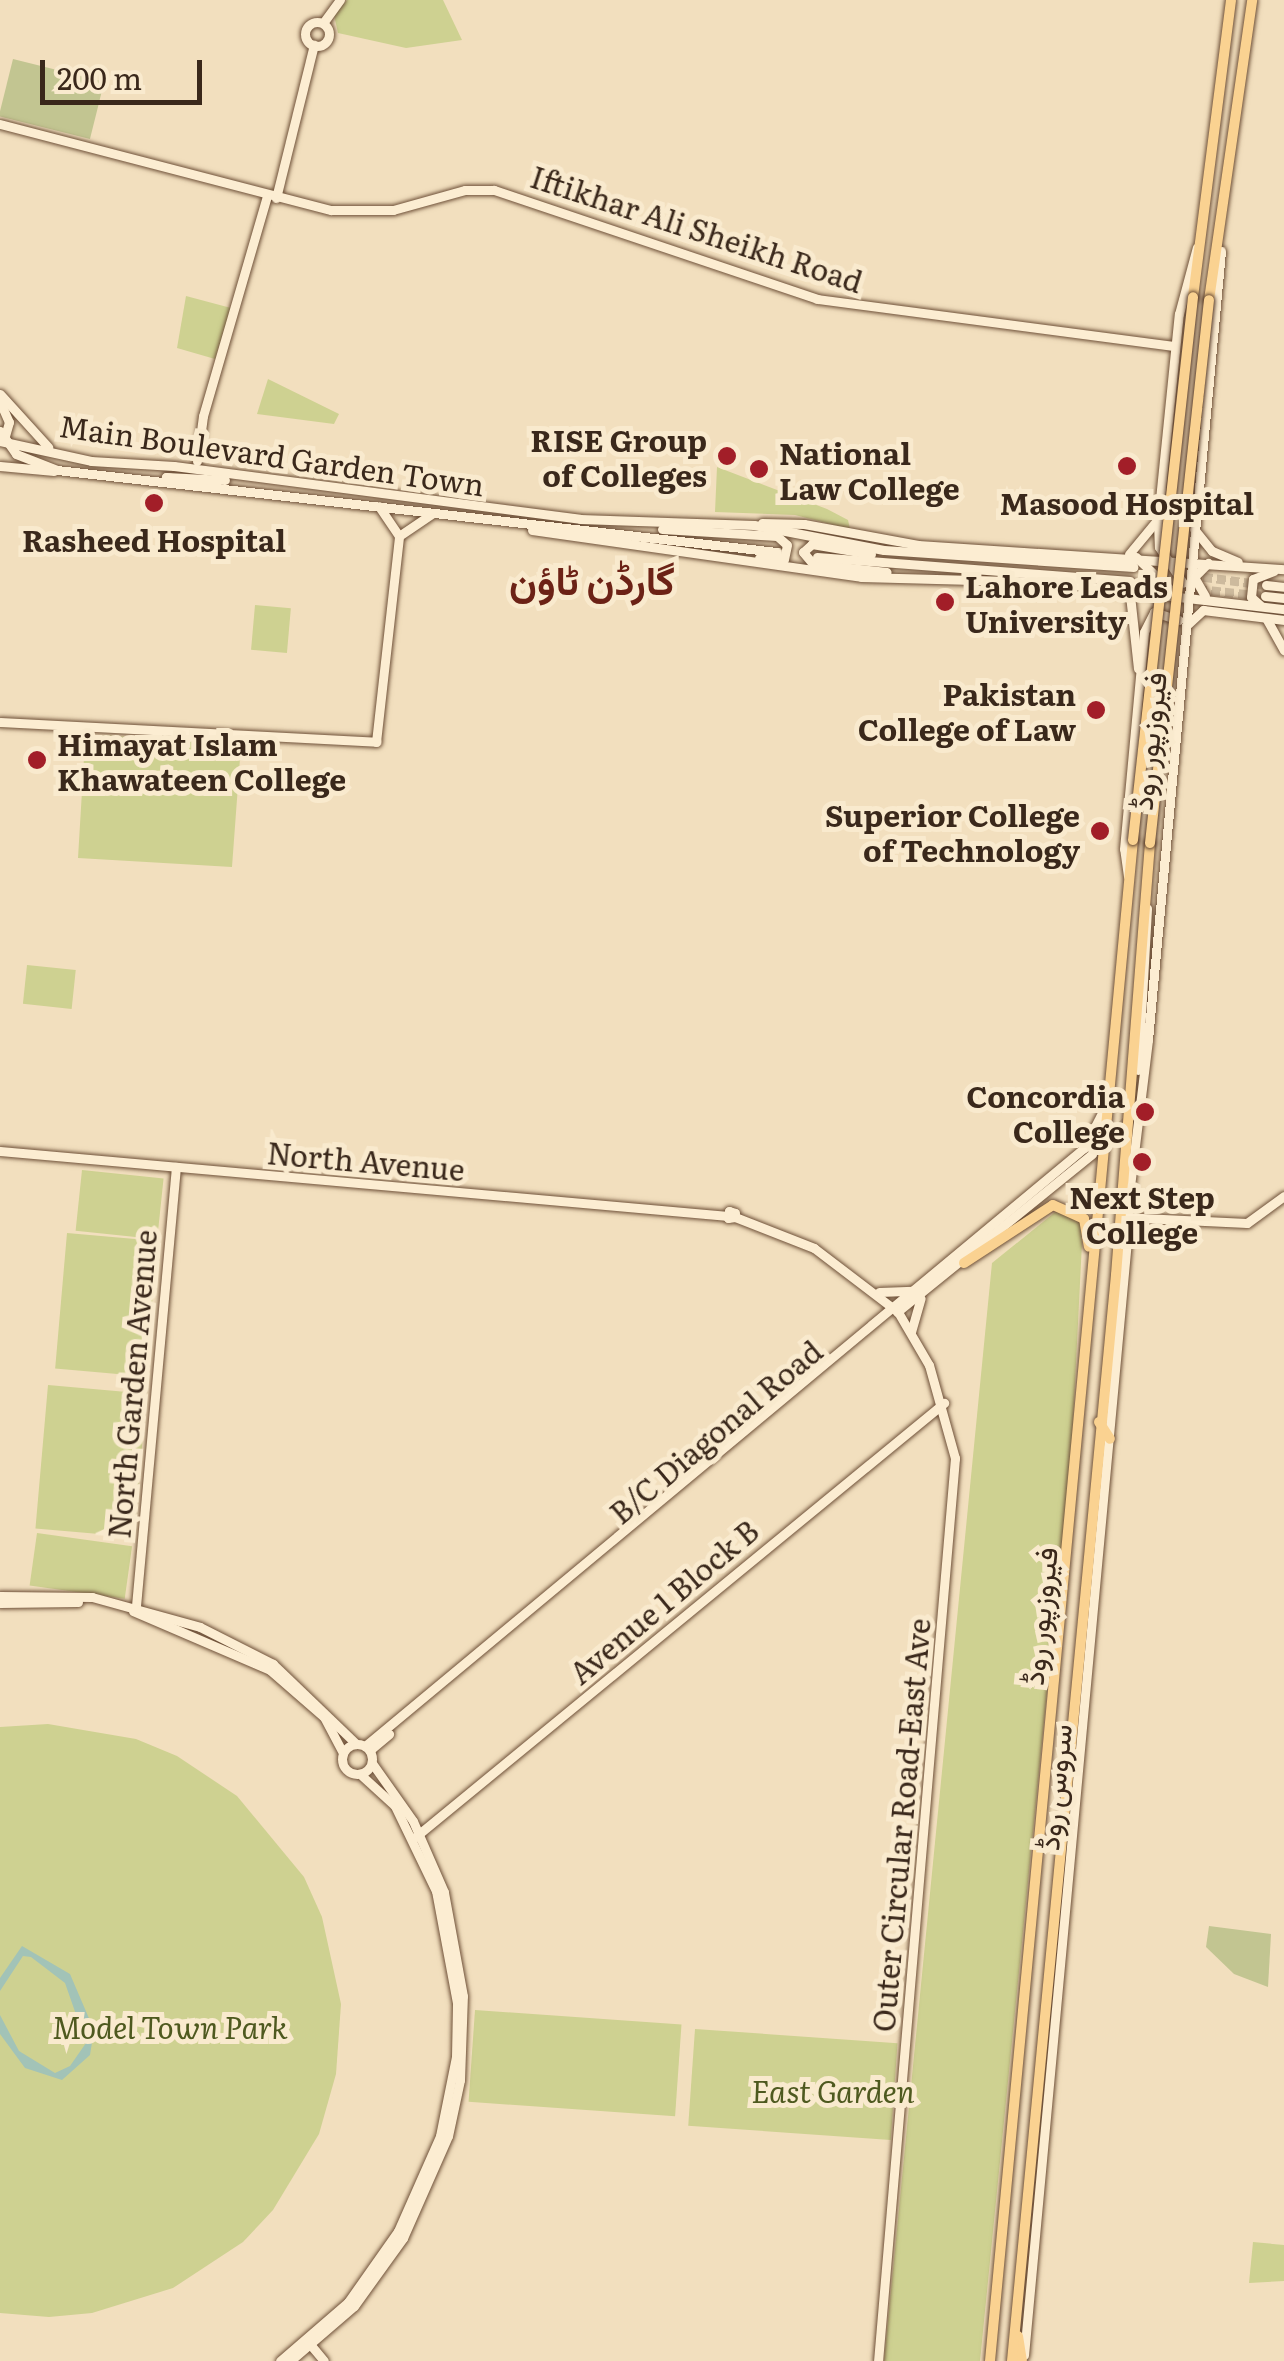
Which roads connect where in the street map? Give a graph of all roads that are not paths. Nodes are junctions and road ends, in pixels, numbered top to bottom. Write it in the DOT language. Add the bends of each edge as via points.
graph roads {
  1 [pos="340,0"];
  2 [pos="1231,0"];
  3 [pos="1252,0"];
  4 [pos="323,23"];
  5 [pos="314,46"];
  6 [pos="0,124"];
  7 [pos="272,196"];
  8 [pos="1220,208"];
  9 [pos="1198,245"];
  10 [pos="1175,346"];
  11 [pos="0,398"];
  12 [pos="1,439"];
  13 [pos="62,456"];
  14 [pos="197,461"];
  15 [pos="0,466"];
  16 [pos="57,470"];
  17 [pos="250,479"];
  18 [pos="248,493"];
  19 [pos="380,506"];
  20 [pos="433,513"];
  21 [pos="1158,519"];
  22 [pos="510,523"];
  23 [pos="624,524"];
  24 [pos="754,525"];
  25 [pos="1194,529"];
  26 [pos="400,536"];
  27 [pos="657,548"];
  28 [pos="777,552"];
  29 [pos="1132,555"];
  30 [pos="817,557"];
  31 [pos="1164,558"];
  32 [pos="985,559"];
  33 [pos="1191,560"];
  34 [pos="1211,562"];
  35 [pos="1243,564"];
  36 [pos="1132,567"];
  37 [pos="1284,570"];
  38 [pos="1170,571"];
  39 [pos="1157,577"];
  40 [pos="985,580"];
  41 [pos="1076,584"];
  42 [pos="1130,585"];
  43 [pos="1284,587"];
  44 [pos="1187,591"];
  45 [pos="1175,594"];
  46 [pos="1264,596"];
  47 [pos="1206,597"];
  48 [pos="1284,598"];
  49 [pos="1284,609"];
  50 [pos="1266,618"];
  51 [pos="1284,623"];
  52 [pos="1279,639"];
  53 [pos="1284,650"];
  54 [pos="1181,651"];
  55 [pos="1139,671"];
  56 [pos="0,722"];
  57 [pos="1128,876"];
  58 [pos="1152,907"];
  59 [pos="1138,1070"];
  60 [pos="1110,1096"];
  61 [pos="0,1151"];
  62 [pos="1092,1154"];
  63 [pos="176,1166"];
  64 [pos="1284,1196"];
  65 [pos="1125,1217"];
  66 [pos="964,1264"];
  67 [pos="1092,1278"];
  68 [pos="876,1292"];
  69 [pos="917,1294"];
  70 [pos="896,1310"];
  71 [pos="912,1332"];
  72 [pos="944,1403"];
  73 [pos="1098,1422"];
  74 [pos="1110,1439"];
  75 [pos="0,1599"];
  76 [pos="136,1606"];
  77 [pos="364,1746"];
  78 [pos="343,1753"];
  79 [pos="372,1763"];
  80 [pos="360,1774"];
  81 [pos="417,1836"];
  82 [pos="1016,2320"];
  83 [pos="309,2344"];
  84 [pos="280,2361"];
  85 [pos="290,2361"];
  86 [pos="324,2361"];
  87 [pos="878,2361"];
  88 [pos="990,2361"];
  89 [pos="1012,2361"];
  90 [pos="1023,2361"];
  1 -- 4 [label="main road"];
  2 -- 9 [label="main road"];
  3 -- 8 [label="main road, فیروزپور روڈ"];
  4 -- 5 [label="main road" via="328,39"];
  4 -- 5 [label="main road" via="305,31"];
  5 -- 7 [label="main road"];
  6 -- 7 [label="main road, Iftikhar Ali Sheikh Road"];
  7 -- 10 [label="main road, Iftikhar Ali Sheikh Road" via="331,210 377,211 471,189 494,190 817,299"];
  7 -- 14 [label="main road" via="204,413"];
  8 -- 25 [label="main road, فیروزپور روڈ"];
  8 -- 58 [label="main road, فیروزپور روڈ, bridge" via="1150,842"];
  9 -- 10 [label="main road" via="1187,268"];
  9 -- 57 [label="main road, فیروزپور روڈ, bridge"];
  10 -- 21 [label="main road"];
  11 -- 12 [label="main road" via="8,422"];
  11 -- 13 [label="main road"];
  12 -- 13 [label="main road, Main Boulevard Garden Town"];
  12 -- 16 [label="main road, Main Boulevard Garden Town" via="22,458"];
  13 -- 17 [label="main road, Main Boulevard Garden Town"];
  15 -- 16 [label="main road"];
  16 -- 18 [label="main road, Main Boulevard Garden Town"];
  17 -- 18 [label="main road" via="166,477"];
  17 -- 23 [label="main road, Main Boulevard Garden Town"];
  18 -- 19 [label="main road, Main Boulevard Garden Town"];
  19 -- 20 [label="main road, Main Boulevard Garden Town"];
  19 -- 26 [label="main road"];
  20 -- 22 [label="main road, Main Boulevard Garden Town"];
  20 -- 26 [label="main road"];
  21 -- 29 [label="main road"];
  21 -- 31 [label="main road"];
  22 -- 27 [label="main road, Main Boulevard Garden Town"];
  22 -- 28 [label="main road, Main Boulevard Garden Town"];
  23 -- 24 [label="main road, Main Boulevard Garden Town"];
  23 -- 27 [label="main road" via="777,536 788,548 781,560"];
  24 -- 29 [label="main road, Main Boulevard Garden Town" via="804,524 918,545"];
  24 -- 32 [label="main road, Main Boulevard Garden Town" via="884,550"];
  25 -- 33 [label="main road, فیروزپور روڈ"];
  25 -- 35 [label="main road" via="1212,551"];
  26 -- 56 [label="main road" via="376,742"];
  27 -- 40 [label="main road, Main Boulevard Garden Town" via="862,577"];
  29 -- 31 [label="main road, Main Boulevard Garden Town"];
  29 -- 39 [label="main road"];
  30 -- 42 [label="main road, Main Boulevard Garden Town"];
  31 -- 33 [label="main road, Main Boulevard Garden Town"];
  31 -- 38 [label="main road"];
  32 -- 36 [label="main road, Main Boulevard Garden Town"];
  32 -- 40 [label="main road" via="812,544 803,552 813,564"];
  33 -- 34 [label="main road, Main Boulevard Garden Town"];
  33 -- 38 [label="main road"];
  33 -- 44 [label="main road, فیروزپور روڈ"];
  34 -- 35 [label="main road, Main Boulevard Garden Town"];
  34 -- 47 [label="main road" via="1194,577"];
  35 -- 37 [label="main road, Main Boulevard Garden Town"];
  37 -- 46 [label="main road" via="1252,579 1251,597"];
  38 -- 39 [label="main road"];
  38 -- 44 [label="main road"];
  39 -- 42 [label="main road"];
  39 -- 45 [label="main road"];
  40 -- 41 [label="main road, Main Boulevard Garden Town"];
  41 -- 42 [label="main road, Main Boulevard Garden Town"];
  41 -- 55 [label="main road, فیروزپور روڈ" via="1130,596"];
  42 -- 45 [label="main road, Main Boulevard Garden Town"];
  43 -- 46 [label="main road"];
  44 -- 45 [label="main road, Main Boulevard Garden Town"];
  44 -- 47 [label="main road"];
  44 -- 54 [label="main road, فیروزپور روڈ"];
  45 -- 54 [label="main road"];
  46 -- 47 [label="main road"];
  46 -- 48 [label="main road"];
  46 -- 49 [label="main road"];
  50 -- 51 [label="main road"];
  50 -- 52 [label="main road"];
  50 -- 54 [label="main road" via="1197,612"];
  51 -- 52 [label="main road"];
  52 -- 53 [label="main road"];
  54 -- 55 [label="main road" via="1176,616 1154,612 1146,620"];
  54 -- 58 [label="main road, فیروزپور روڈ"];
  55 -- 57 [label="main road, فیروزپور روڈ" via="1124,849"];
  57 -- 60 [label="main road, فیروزپور روڈ"];
  58 -- 59 [label="main road"];
  58 -- 65 [label="main road, فیروزپور روڈ"];
  60 -- 67 [label="main road, فیروزپور روڈ"];
  60 -- 69 [label="main road" via="1084,1148"];
  61 -- 63 [label="main road, North Avenue"];
  62 -- 66 [label="main road, B/C Diagonal Road"];
  63 -- 68 [label="main road, North Avenue" via="731,1217 814,1248"];
  63 -- 76 [label="main road, North Garden Avenue"];
  64 -- 65 [label="main road" via="1247,1224"];
  65 -- 73 [label="main road, فیروزپور روڈ"];
  65 -- 74 [label="main road, سروس روڈ"];
  66 -- 67 [label="main road" via="1053,1205 1084,1220"];
  66 -- 69 [label="main road, B/C Diagonal Road"];
  67 -- 88 [label="main road, فیروزپور روڈ"];
  68 -- 69 [label="main road"];
  68 -- 70 [label="main road, Outer Circular Road-East Ave"];
  69 -- 70 [label="main road, B/C Diagonal Road"];
  69 -- 71 [label="main road"];
  70 -- 71 [label="main road, Outer Circular Road-East Ave"];
  70 -- 77 [label="main road, B/C Diagonal Road"];
  71 -- 72 [label="main road, Outer Circular Road-East Ave"];
  72 -- 81 [label="main road, Avenue 1 Block B"];
  72 -- 87 [label="main road, Outer Circular Road-East Ave" via="956,1476"];
  73 -- 74 [label="main road"];
  73 -- 82 [label="main road, فیروزپور روڈ"];
  74 -- 90 [label="main road, سروس روڈ"];
  75 -- 76 [label="main road" via="75,1596"];
  75 -- 78 [label="main road" via="93,1604 183,1628 292,1687 324,1717"];
  76 -- 77 [label="main road" via="200,1627 272,1664"];
  77 -- 78 [label="main road, B/C Diagonal Road"];
  77 -- 79 [label="main road"];
  78 -- 80 [label="main road" via="346,1770"];
  79 -- 80 [label="main road"];
  79 -- 81 [label="main road"];
  80 -- 81 [label="main road"];
  81 -- 83 [label="main road" via="444,1892 462,1984 454,2113 403,2238 354,2306"];
  82 -- 89 [label="main road, فیروزپور روڈ"];
  82 -- 90 [label="main road"];
  83 -- 84 [label="main road"];
  83 -- 85 [label="main road"];
  83 -- 86 [label="main road"];
}
